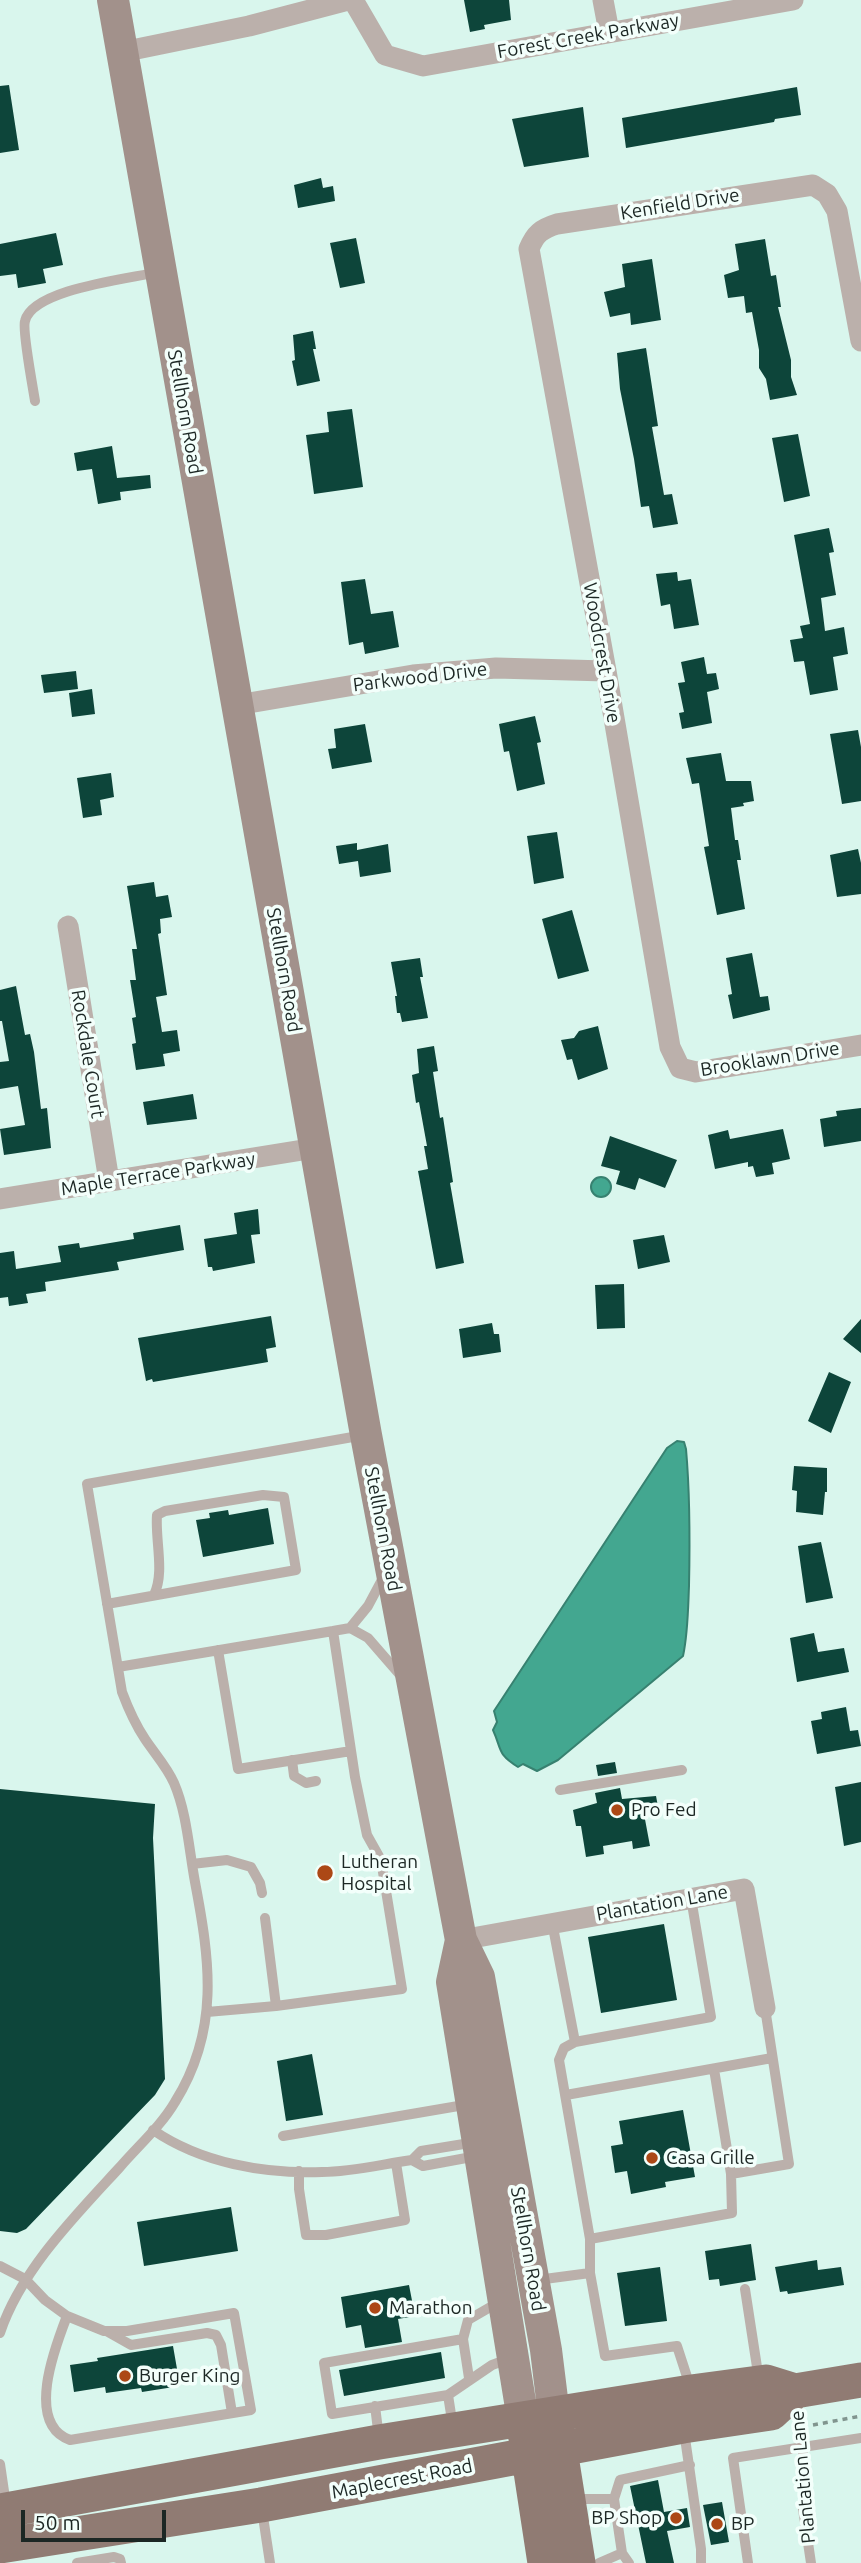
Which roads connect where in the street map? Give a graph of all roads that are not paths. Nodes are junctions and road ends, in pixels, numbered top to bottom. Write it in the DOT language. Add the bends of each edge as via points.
graph roads {
  1 [pos="113,0"];
  2 [pos="350,0"];
  3 [pos="603,0"];
  4 [pos="793,0"];
  5 [pos="609,32"];
  6 [pos="122,52"];
  7 [pos="533,237"];
  8 [pos="160,272"];
  9 [pos="861,341"];
  10 [pos="35,401"];
  11 [pos="606,671"];
  12 [pos="237,705"];
  13 [pos="68,926"];
  14 [pos="861,1045"];
  15 [pos="680,1068"];
  16 [pos="315,1148"];
  17 [pos="109,1181"];
  18 [pos="0,1199"];
  19 [pos="366,1434"];
  20 [pos="390,1564"];
  21 [pos="153,1595"];
  22 [pos="107,1604"];
  23 [pos="350,1628"];
  24 [pos="333,1631"];
  25 [pos="218,1650"];
  26 [pos="118,1667"];
  27 [pos="414,1691"];
  28 [pos="351,1751"];
  29 [pos="292,1760"];
  30 [pos="682,1770"];
  31 [pos="355,1777"];
  32 [pos="342,1779"];
  33 [pos="316,1782"];
  34 [pos="560,1790"];
  35 [pos="192,1864"];
  36 [pos="261,1893"];
  37 [pos="691,1898"];
  38 [pos="265,1919"];
  39 [pos="552,1922"];
  40 [pos="461,1940"];
  41 [pos="276,2006"];
  42 [pos="765,2008"];
  43 [pos="207,2012"];
  44 [pos="575,2042"];
  45 [pos="772,2058"];
  46 [pos="714,2069"];
  47 [pos="566,2095"];
  48 [pos="472,2103"];
  49 [pos="153,2130"];
  50 [pos="283,2136"];
  51 [pos="480,2148"];
  52 [pos="396,2162"];
  53 [pos="299,2171"];
  54 [pos="730,2174"];
  55 [pos="590,2239"];
  56 [pos="0,2266"];
  57 [pos="590,2273"];
  58 [pos="25,2279"];
  59 [pos="533,2281"];
  60 [pos="745,2289"];
  61 [pos="505,2299"];
  62 [pos="67,2316"];
  63 [pos="104,2331"];
  64 [pos="0,2333"];
  65 [pos="463,2339"];
  66 [pos="513,2357"];
  67 [pos="470,2378"];
  68 [pos="861,2380"];
  69 [pos="759,2382"];
  70 [pos="691,2392"];
  71 [pos="795,2392"];
  72 [pos="448,2395"];
  73 [pos="375,2406"];
  74 [pos="232,2413"];
  75 [pos="683,2426"];
  76 [pos="453,2431"];
  77 [pos="541,2435"];
  78 [pos="861,2438"];
  79 [pos="379,2442"];
  80 [pos="803,2447"];
  81 [pos="0,2464"];
  82 [pos="690,2465"];
  83 [pos="614,2499"];
  84 [pos="568,2500"];
  85 [pos="261,2505"];
  86 [pos="8,2531"];
  87 [pos="622,2553"];
  88 [pos="76,2563"];
  89 [pos="121,2563"];
  90 [pos="270,2563"];
  91 [pos="545,2563"];
  92 [pos="578,2563"];
  93 [pos="600,2563"];
  94 [pos="629,2563"];
  95 [pos="701,2563"];
  96 [pos="748,2563"];
  97 [pos="811,2563"];
  1 -- 6 [label="main road, Stellhorn Road"];
  2 -- 5 [label="street, Forest Creek Parkway" via="385,55 423,66"];
  2 -- 6 [label="street"];
  3 -- 5 [label="street"];
  4 -- 5 [label="street, Forest Creek Parkway"];
  6 -- 8 [label="main road, Stellhorn Road"];
  7 -- 9 [label="street, Kenfield Drive" via="557,224 813,185 827,194 837,211"];
  7 -- 11 [label="street, Woodcrest Drive" via="531,264"];
  8 -- 10 [label="lane" via="54,295 32,309 24,322"];
  8 -- 12 [label="main road, Stellhorn Road"];
  11 -- 12 [label="street, Parkwood Drive" via="496,668 413,675"];
  11 -- 15 [label="street, Woodcrest Drive" via="666,1026"];
  12 -- 16 [label="main road, Stellhorn Road"];
  13 -- 17 [label="street, Rockdale Court"];
  14 -- 15 [label="street, Brooklawn Drive" via="696,1072"];
  16 -- 17 [label="street, Maple Terrace Parkway"];
  16 -- 19 [label="main road, Stellhorn Road"];
  17 -- 18 [label="street, Maple Terrace Parkway"];
  19 -- 20 [label="main road, Stellhorn Road"];
  19 -- 22 [label="lane" via="87,1484"];
  20 -- 23 [label="lane" via="368,1606"];
  20 -- 27 [label="main road, Stellhorn Road"];
  21 -- 21 [label="lane" via="296,1570 284,1497 263,1495 157,1516 160,1582"];
  21 -- 22 [label="lane"];
  22 -- 26 [label="lane"];
  23 -- 24 [label="lane"];
  23 -- 27 [label="lane" via="368,1638"];
  24 -- 25 [label="lane"];
  24 -- 28 [label="lane"];
  25 -- 26 [label="lane"];
  25 -- 29 [label="lane" via="238,1769"];
  26 -- 35 [label="lane" via="131,1716 175,1784"];
  27 -- 40 [label="main road, Stellhorn Road"];
  28 -- 29 [label="lane"];
  28 -- 31 [label="lane"];
  29 -- 33 [label="lane" via="294,1776 306,1783"];
  30 -- 34 [label="lane"];
  31 -- 32 [label="lane"];
  31 -- 41 [label="lane" via="367,1835 381,1860 402,1989"];
  35 -- 36 [label="lane" via="227,1860 251,1867"];
  35 -- 43 [label="lane" via="207,1955"];
  37 -- 39 [label="street, Plantation Lane"];
  37 -- 42 [label="street, Plantation Lane" via="744,1889"];
  37 -- 44 [label="lane" via="711,2017"];
  38 -- 41 [label="lane"];
  39 -- 40 [label="street, Plantation Lane"];
  39 -- 44 [label="lane"];
  40 -- 48 [label="main road, Stellhorn Road" via="452,1982"];
  40 -- 59 [label="main road, Stellhorn Road" via="479,1977"];
  41 -- 43 [label="lane"];
  42 -- 45 [label="lane"];
  43 -- 49 [label="lane" via="191,2075"];
  44 -- 47 [label="lane" via="564,2048 559,2060"];
  45 -- 46 [label="lane"];
  45 -- 54 [label="lane" via="789,2164"];
  46 -- 47 [label="lane"];
  46 -- 54 [label="lane"];
  47 -- 55 [label="lane"];
  48 -- 50 [label="lane"];
  48 -- 51 [label="main road, Stellhorn Road"];
  49 -- 53 [label="lane" via="204,2157 247,2167"];
  49 -- 58 [label="lane"];
  51 -- 52 [label="lane" via="421,2151 412,2160"];
  51 -- 61 [label="main road, Stellhorn Road"];
  52 -- 53 [label="lane"];
  52 -- 53 [label="lane" via="405,2220 326,2235 306,2235"];
  54 -- 55 [label="lane" via="732,2213"];
  55 -- 57 [label="lane"];
  56 -- 58 [label="lane"];
  57 -- 59 [label="lane"];
  57 -- 70 [label="lane" via="605,2356 677,2346"];
  58 -- 62 [label="lane"];
  58 -- 64 [label="lane"];
  59 -- 77 [label="main road, Stellhorn Road"];
  60 -- 69 [label="lane"];
  61 -- 65 [label="lane" via="468,2320"];
  61 -- 66 [label="main road, Stellhorn Road"];
  62 -- 63 [label="lane"];
  62 -- 74 [label="lane" via="48,2373 48,2409 58,2436 70,2440"];
  63 -- 74 [label="lane" via="131,2345 216,2335"];
  63 -- 74 [label="lane" via="234,2313 251,2410"];
  65 -- 67 [label="lane"];
  65 -- 73 [label="lane" via="324,2363 332,2414"];
  66 -- 67 [label="lane"];
  66 -- 77 [label="main road, Stellhorn Road"];
  67 -- 72 [label="lane"];
  68 -- 71 [label="main road, Maplecrest Road"];
  69 -- 70 [label="main road, Maplecrest Road"];
  69 -- 71 [label="main road, Maplecrest Road"];
  70 -- 77 [label="main road, Maplecrest Road"];
  71 -- 75 [label="main road, Maplecrest Road" via="771,2413"];
  71 -- 80 [label="lane, Plantation Lane"];
  72 -- 73 [label="lane"];
  72 -- 76 [label="lane"];
  73 -- 79 [label="lane"];
  75 -- 77 [label="main road, Maplecrest Road"];
  75 -- 82 [label="lane"];
  76 -- 77 [label="main road, Maplecrest Road"];
  76 -- 79 [label="main road, Maplecrest Road"];
  77 -- 84 [label="main road, Stellhorn Road"];
  77 -- 85 [label="main road, Maplecrest Road"];
  77 -- 91 [label="main road, Stellhorn Road"];
  78 -- 80 [label="lane"];
  79 -- 86 [label="main road, Maplecrest Road"];
  80 -- 96 [label="lane" via="733,2458"];
  80 -- 97 [label="lane, Plantation Lane" via="803,2509"];
  81 -- 86 [label="lane"];
  82 -- 83 [label="lane" via="620,2480"];
  82 -- 95 [label="lane"];
  83 -- 84 [label="lane"];
  83 -- 87 [label="lane"];
  84 -- 92 [label="main road, Stellhorn Road"];
  85 -- 86 [label="main road, Maplecrest Road"];
  85 -- 90 [label="lane"];
  87 -- 93 [label="lane"];
  87 -- 94 [label="lane"];
  88 -- 89 [label="lane" via="114,2557"];
}
